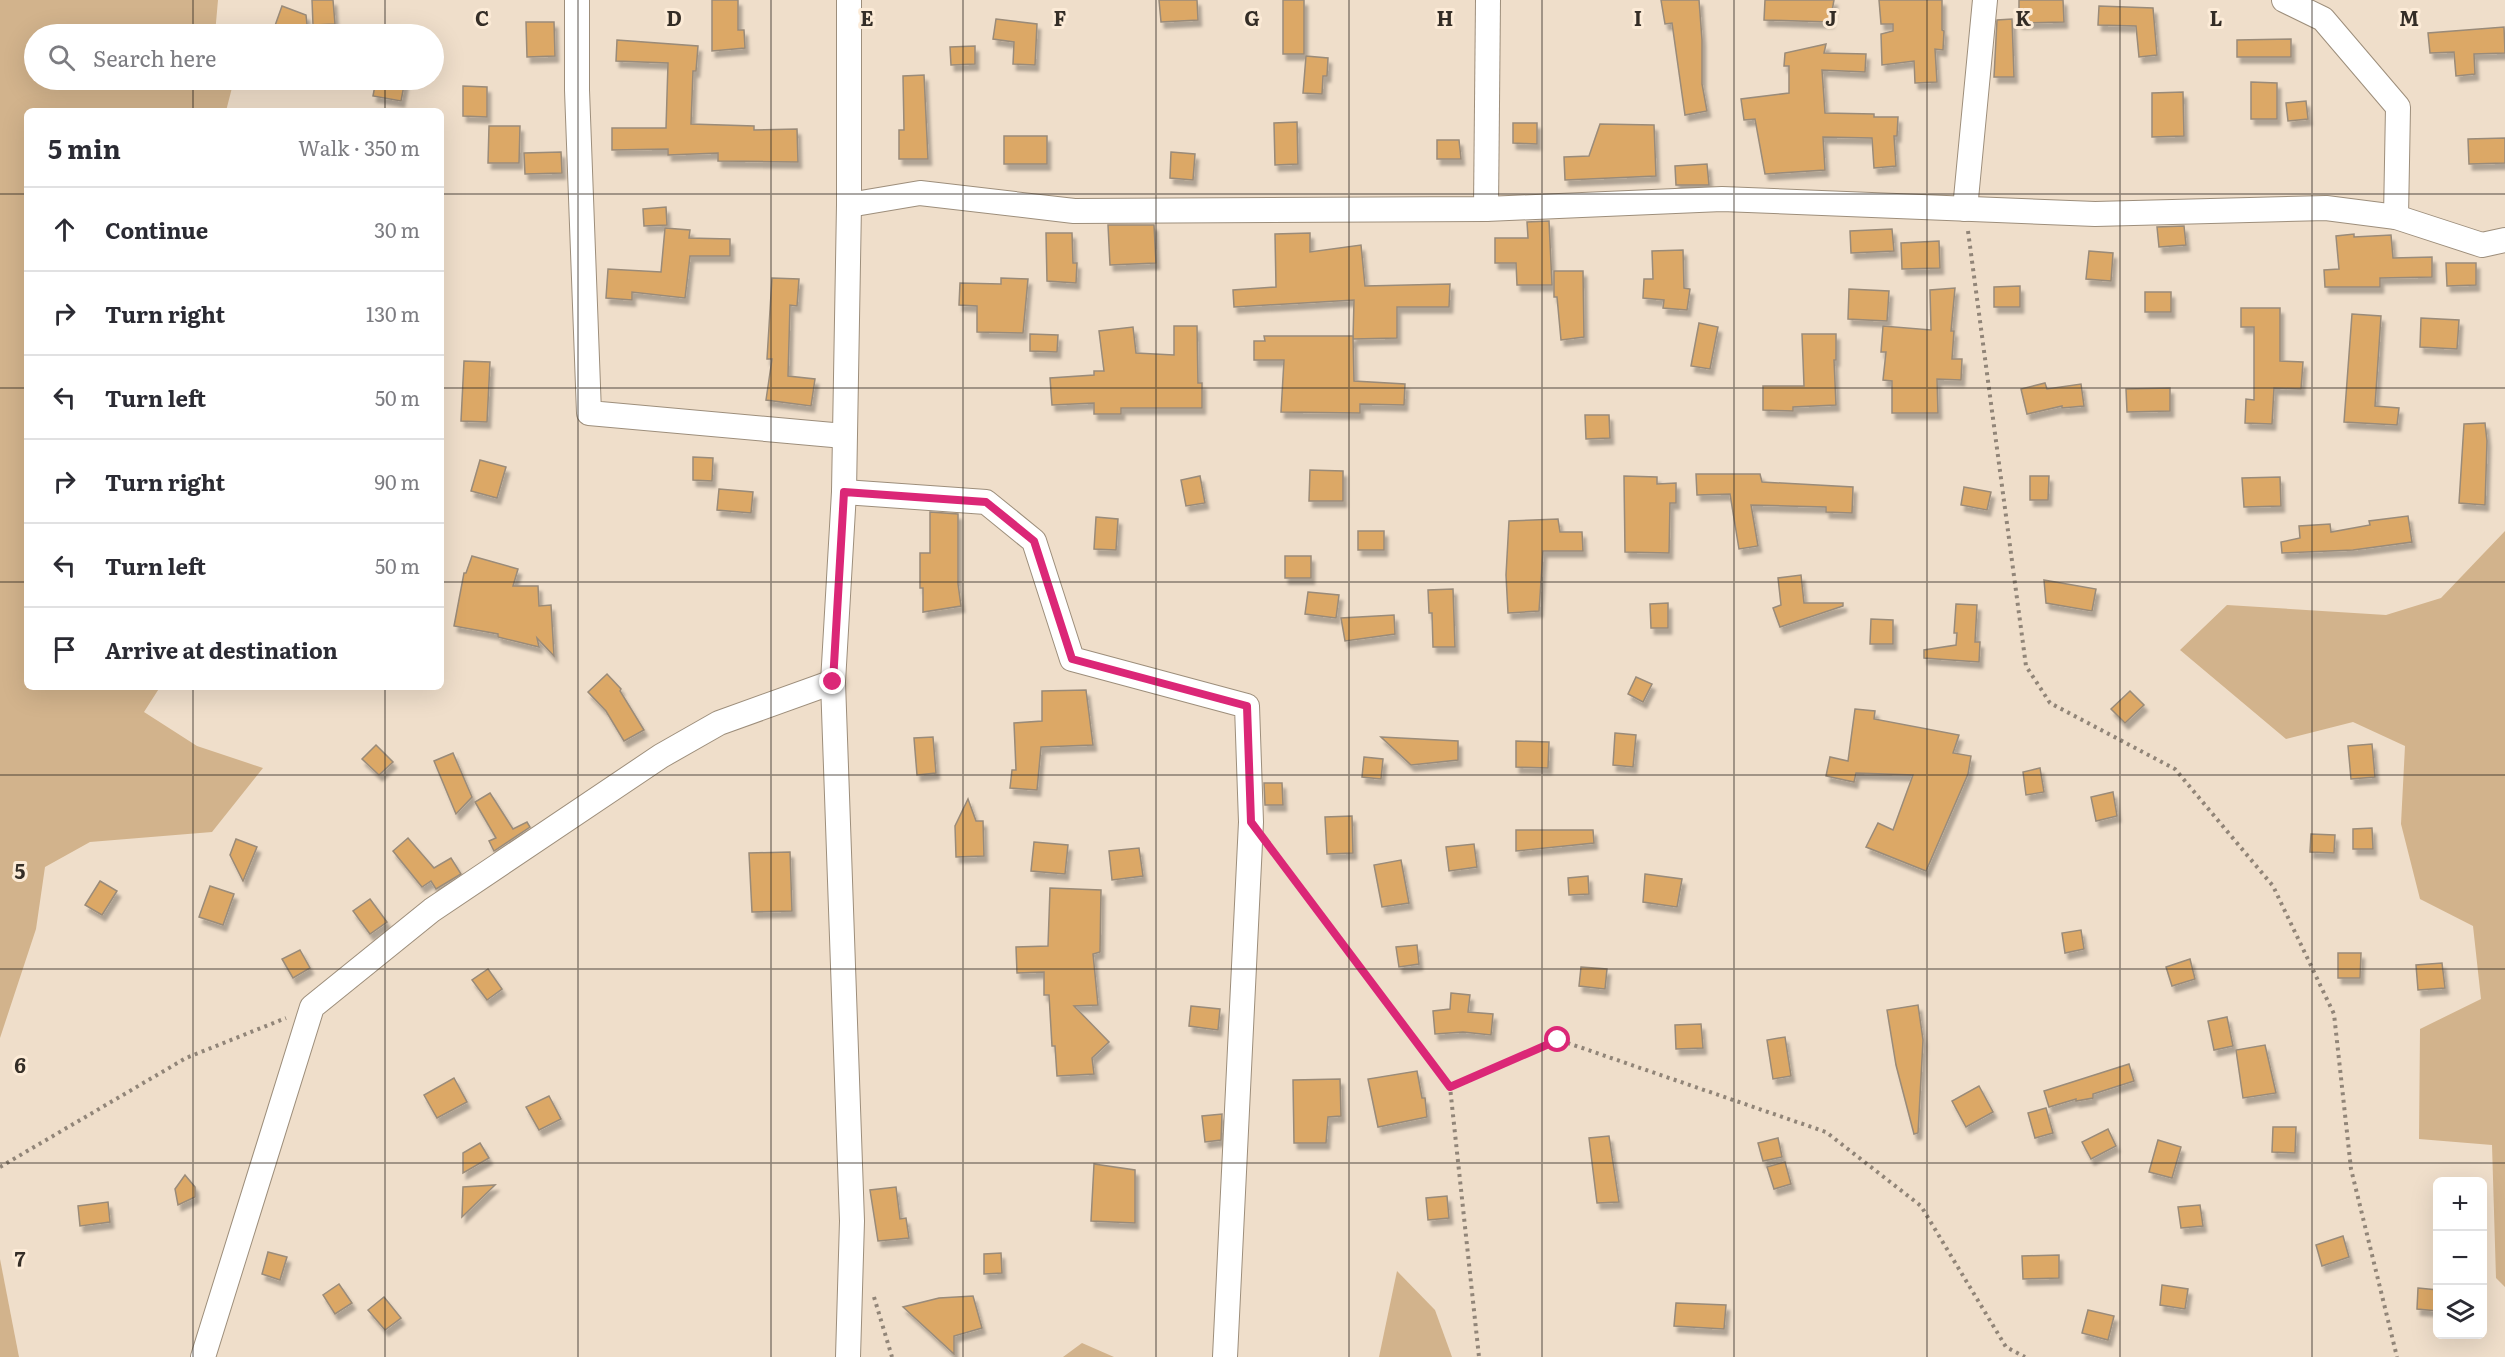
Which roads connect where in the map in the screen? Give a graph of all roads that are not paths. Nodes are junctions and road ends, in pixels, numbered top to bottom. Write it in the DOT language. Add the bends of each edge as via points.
graph roads {
  1 [pos="577,0"];
  2 [pos="849,0"];
  3 [pos="1488,0"];
  4 [pos="1985,0"];
  5 [pos="2284,0"];
  6 [pos="849,206"];
  7 [pos="1486,209"];
  8 [pos="1965,209"];
  9 [pos="2396,217"];
  10 [pos="2505,240"];
  11 [pos="844,436"];
  12 [pos="844,492"];
  13 [pos="833,682"];
  14 [pos="203,1357"];
  15 [pos="848,1357"];
  16 [pos="1225,1357"];
  1 -- 11 [label="street" via="589,412"];
  2 -- 6 [label="street"];
  3 -- 7 [label="street"];
  4 -- 8 [label="street"];
  5 -- 9 [label="street" via="2323,19 2398,107"];
  6 -- 7 [label="street" via="920,192 1074,211"];
  6 -- 11 [label="street"];
  7 -- 8 [label="street" via="1722,199"];
  8 -- 9 [label="street" via="2095,214 2326,208"];
  9 -- 10 [label="street" via="2482,245"];
  11 -- 12 [label="street"];
  12 -- 13 [label="street"];
  12 -- 16 [label="street" via="986,502 1034,541 1072,659 1247,706 1251,822"];
  13 -- 14 [label="street" via="719,723 661,756 432,910 312,1008"];
  13 -- 15 [label="street" via="852,1221"];
}
